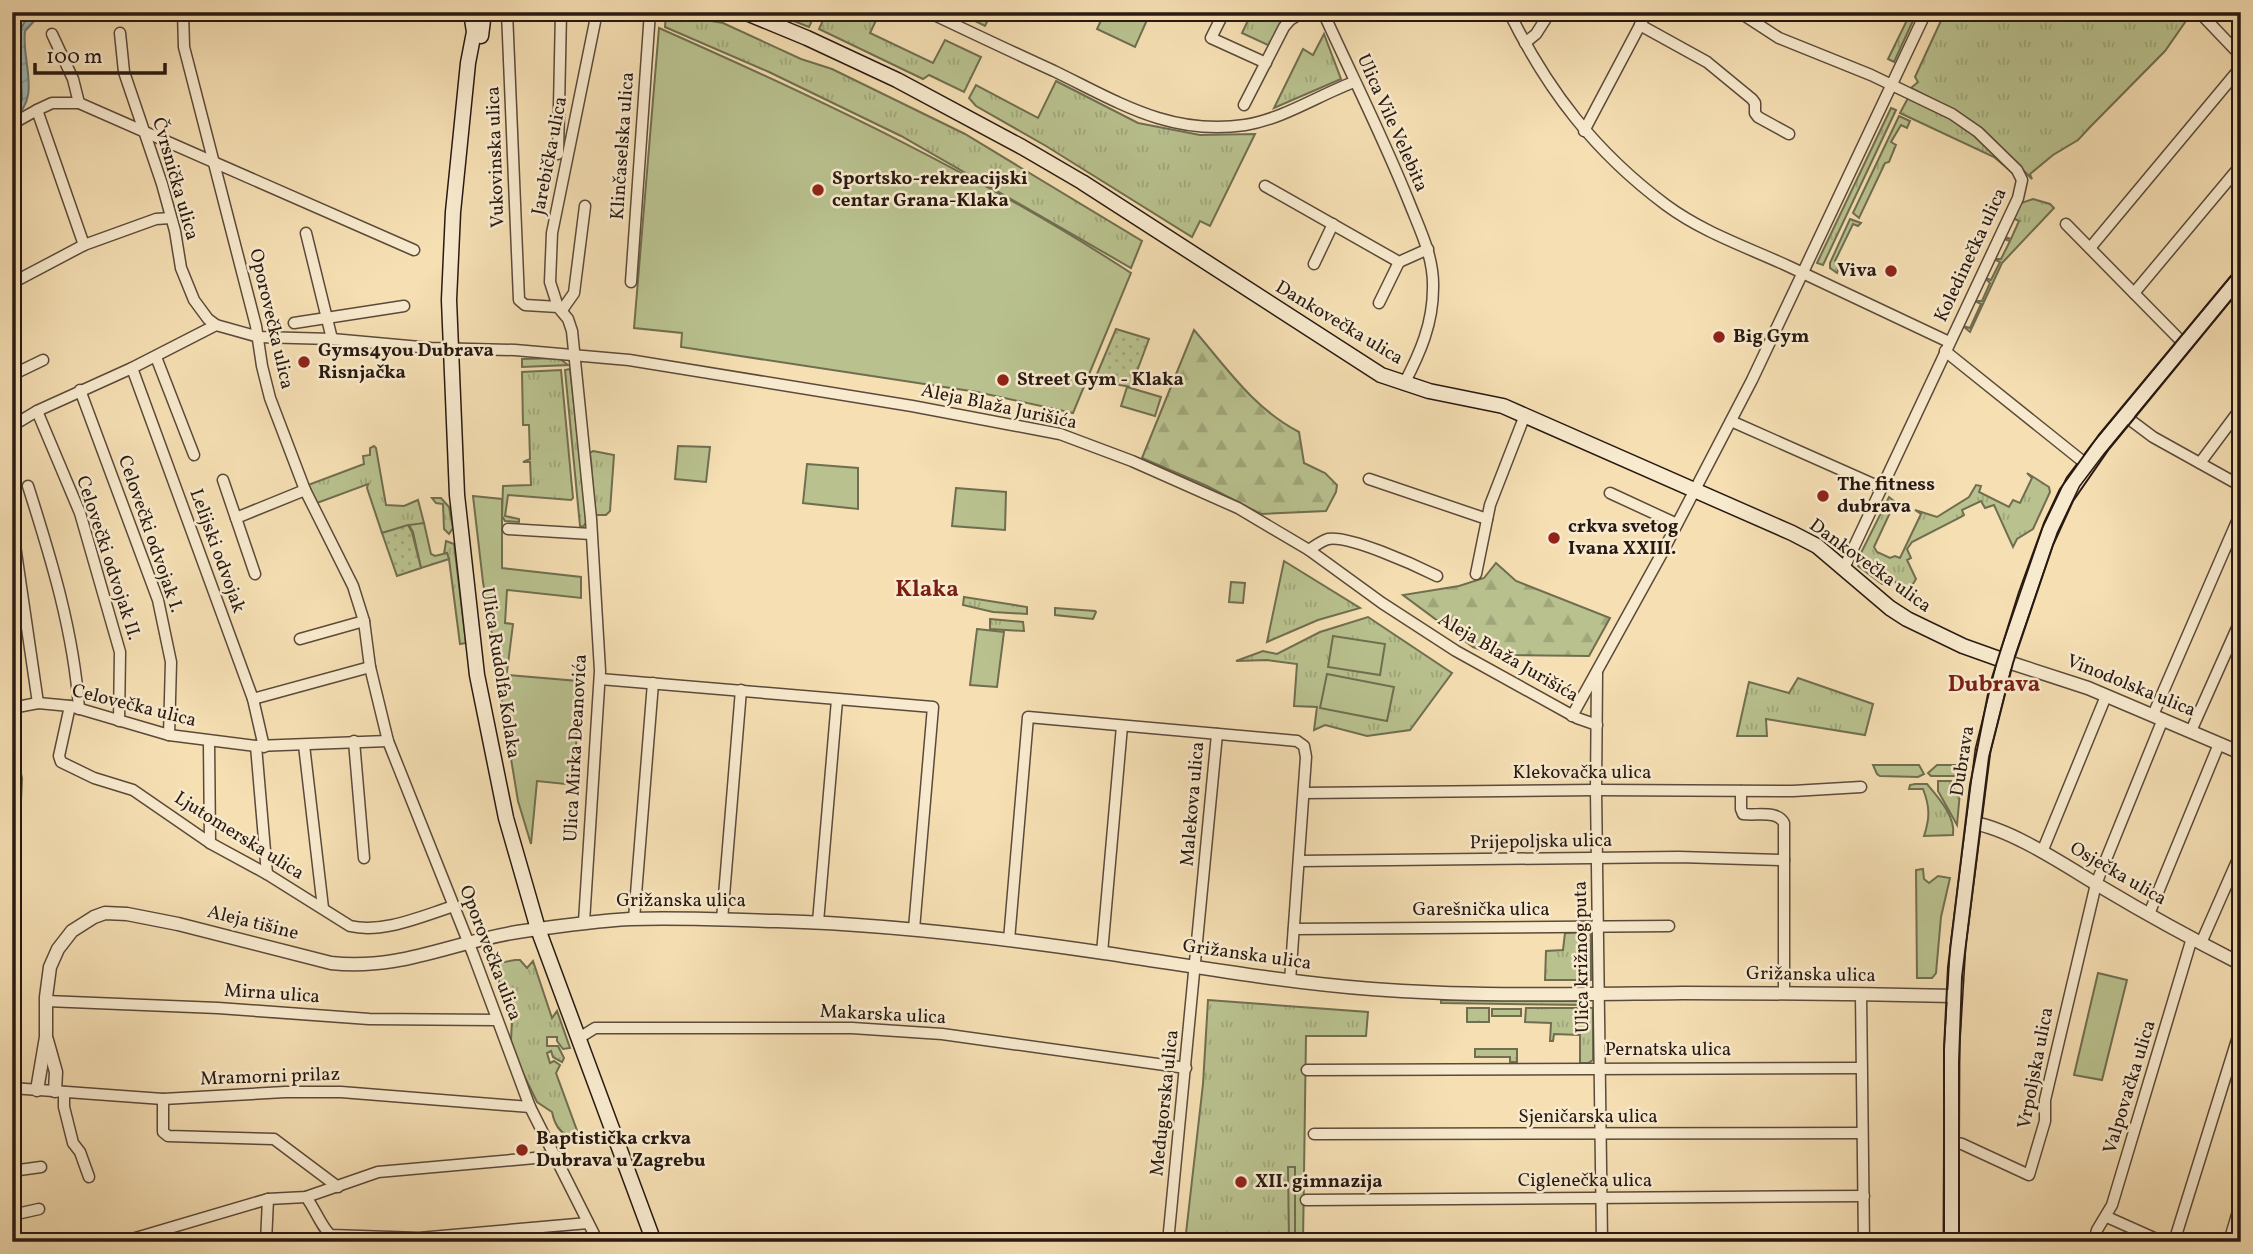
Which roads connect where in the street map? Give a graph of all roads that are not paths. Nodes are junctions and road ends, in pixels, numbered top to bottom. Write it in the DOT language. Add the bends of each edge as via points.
graph roads {
  1 [pos="183,12"];
  2 [pos="461,12"];
  3 [pos="471,12"];
  4 [pos="484,12"];
  5 [pos="507,12"];
  6 [pos="561,12"];
  7 [pos="597,12"];
  8 [pos="650,12"];
  9 [pos="744,12"];
  10 [pos="928,12"];
  11 [pos="1224,12"];
  12 [pos="1303,12"];
  13 [pos="1324,12"];
  14 [pos="1509,12"];
  15 [pos="1550,12"];
  16 [pos="1647,12"];
  17 [pos="1739,12"];
  18 [pos="1926,12"];
  19 [pos="2199,12"];
  20 [pos="1640,25"];
  21 [pos="120,33"];
  22 [pos="52,34"];
  23 [pos="1525,43"];
  24 [pos="470,56"];
  25 [pos="2241,56"];
  26 [pos="1266,63"];
  27 [pos="2241,66"];
  28 [pos="1354,82"];
  29 [pos="1891,84"];
  30 [pos="467,85"];
  31 [pos="79,103"];
  32 [pos="1244,105"];
  33 [pos="37,110"];
  34 [pos="12,124"];
  35 [pos="142,128"];
  36 [pos="1584,131"];
  37 [pos="1789,134"];
  38 [pos="558,154"];
  39 [pos="212,160"];
  40 [pos="2241,165"];
  41 [pos="1265,186"];
  42 [pos="585,206"];
  43 [pos="170,218"];
  44 [pos="1333,224"];
  45 [pos="2066,224"];
  46 [pos="306,233"];
  47 [pos="84,244"];
  48 [pos="2090,248"];
  49 [pos="1428,249"];
  50 [pos="414,250"];
  51 [pos="1399,262"];
  52 [pos="1314,264"];
  53 [pos="1803,274"];
  54 [pos="2241,276"];
  55 [pos="631,282"];
  56 [pos="12,283"];
  57 [pos="2134,293"];
  58 [pos="1379,303"];
  59 [pos="404,306"];
  60 [pos="560,309"];
  61 [pos="327,317"];
  62 [pos="294,323"];
  63 [pos="216,325"];
  64 [pos="259,337"];
  65 [pos="332,339"];
  66 [pos="2185,344"];
  67 [pos="1947,346"];
  68 [pos="450,349"];
  69 [pos="575,354"];
  70 [pos="156,357"];
  71 [pos="43,360"];
  72 [pos="132,368"];
  73 [pos="12,375"];
  74 [pos="1404,384"];
  75 [pos="80,390"];
  76 [pos="2241,408"];
  77 [pos="37,411"];
  78 [pos="1525,415"];
  79 [pos="2125,416"];
  80 [pos="1731,421"];
  81 [pos="12,426"];
  82 [pos="194,456"];
  83 [pos="2200,463"];
  84 [pos="2087,464"];
  85 [pos="1370,479"];
  86 [pos="223,480"];
  87 [pos="28,486"];
  88 [pos="2241,486"];
  89 [pos="1882,488"];
  90 [pos="1695,490"];
  91 [pos="305,491"];
  92 [pos="1610,493"];
  93 [pos="2241,512"];
  94 [pos="236,518"];
  95 [pos="1487,519"];
  96 [pos="1677,524"];
  97 [pos="12,525"];
  98 [pos="508,529"];
  99 [pos="592,534"];
  100 [pos="1309,550"];
  101 [pos="1844,568"];
  102 [pos="1476,574"];
  103 [pos="255,575"];
  104 [pos="1437,576"];
  105 [pos="2241,618"];
  106 [pos="364,621"];
  107 [pos="300,639"];
  108 [pos="2005,661"];
  109 [pos="370,667"];
  110 [pos="1597,671"];
  111 [pos="600,679"];
  112 [pos="653,683"];
  113 [pos="741,690"];
  114 [pos="2106,696"];
  115 [pos="253,699"];
  116 [pos="837,700"];
  117 [pos="38,703"];
  118 [pos="12,708"];
  119 [pos="74,708"];
  120 [pos="1572,716"];
  121 [pos="2158,717"];
  122 [pos="119,721"];
  123 [pos="1597,725"];
  124 [pos="1122,726"];
  125 [pos="2191,731"];
  126 [pos="1217,734"];
  127 [pos="169,735"];
  128 [pos="209,741"];
  129 [pos="354,741"];
  130 [pos="388,741"];
  131 [pos="2219,744"];
  132 [pos="304,745"];
  133 [pos="260,747"];
  134 [pos="2239,749"];
  135 [pos="1861,787"];
  136 [pos="1596,790"];
  137 [pos="1741,791"];
  138 [pos="1304,793"];
  139 [pos="1973,823"];
  140 [pos="210,843"];
  141 [pos="2042,852"];
  142 [pos="2241,852"];
  143 [pos="364,858"];
  144 [pos="1598,859"];
  145 [pos="1784,860"];
  146 [pos="1298,861"];
  147 [pos="267,874"];
  148 [pos="2096,884"];
  149 [pos="454,906"];
  150 [pos="323,908"];
  151 [pos="2149,914"];
  152 [pos="634,919"];
  153 [pos="722,920"];
  154 [pos="584,922"];
  155 [pos="818,922"];
  156 [pos="1670,926"];
  157 [pos="1597,927"];
  158 [pos="538,929"];
  159 [pos="914,929"];
  160 [pos="1294,929"];
  161 [pos="1009,940"];
  162 [pos="2197,940"];
  163 [pos="468,943"];
  164 [pos="1102,953"];
  165 [pos="2241,964"];
  166 [pos="1195,967"];
  167 [pos="1290,981"];
  168 [pos="1784,993"];
  169 [pos="1599,994"];
  170 [pos="1861,994"];
  171 [pos="1954,996"];
  172 [pos="46,1001"];
  173 [pos="496,1020"];
  174 [pos="2241,1027"];
  175 [pos="46,1037"];
  176 [pos="579,1038"];
  177 [pos="1186,1068"];
  178 [pos="1601,1068"];
  179 [pos="1861,1068"];
  180 [pos="1307,1070"];
  181 [pos="12,1088"];
  182 [pos="37,1090"];
  183 [pos="60,1092"];
  184 [pos="163,1099"];
  185 [pos="530,1107"];
  186 [pos="1862,1133"];
  187 [pos="1314,1134"];
  188 [pos="1601,1135"];
  189 [pos="1951,1142"];
  190 [pos="557,1156"];
  191 [pos="41,1167"];
  192 [pos="12,1171"];
  193 [pos="89,1177"];
  194 [pos="338,1186"];
  195 [pos="1864,1196"];
  196 [pos="306,1197"];
  197 [pos="268,1199"];
  198 [pos="1601,1199"];
  199 [pos="1306,1200"];
  200 [pos="2241,1201"];
  201 [pos="39,1209"];
  202 [pos="12,1215"];
  203 [pos="2107,1217"];
  204 [pos="588,1223"];
  205 [pos="419,1240"];
  206 [pos="122,1242"];
  207 [pos="266,1242"];
  208 [pos="598,1242"];
  209 [pos="654,1242"];
  210 [pos="1168,1242"];
  211 [pos="1602,1242"];
  212 [pos="1864,1242"];
  213 [pos="1951,1242"];
  214 [pos="2094,1242"];
  215 [pos="2163,1242"];
  216 [pos="2174,1242"];
  217 [pos="2228,1242"];
  1 -- 39 [label="street, Oporovečka ulica" via="184,47"];
  2 -- 24 [label="main road"];
  3 -- 24 [label="main road, Ulica Rudolfa Kolaka"];
  4 -- 30 [label="main road, Ulica Rudolfa Kolaka"];
  5 -- 60 [label="street, Vukovinska ulica" via="519,300 525,305"];
  6 -- 38 [label="street"];
  7 -- 60 [label="street, Jarebička ulica" via="552,233 550,282"];
  8 -- 55 [label="street, Klinčaselska ulica"];
  9 -- 74 [label="main road, Dankovečka ulica" via="897,80 1022,147 1377,373"];
  10 -- 28 [label="street" via="1136,112 1183,125 1266,120"];
  11 -- 26 [label="street" via="1211,38"];
  12 -- 26 [label="street" via="1284,27"];
  13 -- 28 [label="street, Ulica Vile Velebita"];
  14 -- 23 [label="street, Koledinečka ulica"];
  15 -- 23 [label="street"];
  16 -- 20 [label="street"];
  17 -- 29 [label="street" via="1779,38"];
  18 -- 29 [label="street"];
  19 -- 25 [label="street"];
  20 -- 36 [label="street"];
  20 -- 37 [label="street" via="1706,62 1752,99 1758,117"];
  21 -- 35 [label="street, Čvrsnička ulica" via="124,72"];
  22 -- 31 [label="street"];
  23 -- 36 [label="street, Koledinečka ulica"];
  24 -- 30 [label="main road, Ulica Rudolfa Kolaka"];
  26 -- 32 [label="street"];
  27 -- 48 [label="street"];
  28 -- 49 [label="street, Ulica Vile Velebita"];
  29 -- 53 [label="street"];
  29 -- 67 [label="street, Koledinečka ulica" via="1968,124 2022,180 2018,198"];
  30 -- 68 [label="main road, Ulica Rudolfa Kolaka" via="451,242"];
  31 -- 33 [label="street" via="52,103"];
  31 -- 35 [label="street"];
  33 -- 34 [label="street"];
  33 -- 47 [label="street"];
  35 -- 39 [label="street"];
  35 -- 43 [label="street, Čvrsnička ulica"];
  36 -- 53 [label="street, Koledinečka ulica" via="1667,206 1724,240"];
  39 -- 50 [label="street"];
  39 -- 64 [label="street, Oporovečka ulica"];
  40 -- 57 [label="street"];
  41 -- 44 [label="street"];
  42 -- 60 [label="street" via="574,293"];
  43 -- 47 [label="street"];
  43 -- 63 [label="street, Čvrsnička ulica" via="194,300"];
  44 -- 51 [label="street"];
  44 -- 52 [label="street"];
  45 -- 48 [label="street"];
  46 -- 61 [label="street"];
  47 -- 56 [label="street"];
  48 -- 57 [label="street"];
  49 -- 51 [label="street"];
  49 -- 74 [label="street, Ulica Vile Velebita" via="1433,289 1428,331"];
  51 -- 58 [label="street"];
  53 -- 67 [label="street, Koledinečka ulica"];
  53 -- 80 [label="street"];
  54 -- 66 [label="main road, Dubrava"];
  57 -- 66 [label="street"];
  59 -- 61 [label="street"];
  60 -- 69 [label="street, Jarebička ulica" via="572,331"];
  61 -- 62 [label="street"];
  61 -- 65 [label="street"];
  63 -- 64 [label="street, Aleja Blaža Jurišića"];
  63 -- 70 [label="street"];
  64 -- 65 [label="street, Aleja Blaža Jurišića"];
  64 -- 91 [label="street, Oporovečka ulica" via="270,398"];
  65 -- 68 [label="street, Aleja Blaža Jurišića"];
  66 -- 79 [label="main road, Dubrava"];
  67 -- 84 [label="street"];
  67 -- 89 [label="street, Koledinečka ulica"];
  68 -- 69 [label="street, Aleja Blaža Jurišića"];
  68 -- 158 [label="main road, Ulica Rudolfa Kolaka" via="457,495 477,675 506,818"];
  69 -- 99 [label="street, Ulica Mirka Deanovića"];
  69 -- 100 [label="street, Aleja Blaža Jurišića" via="769,382 1060,434 1238,508"];
  70 -- 72 [label="street"];
  70 -- 82 [label="street"];
  71 -- 73 [label="street"];
  72 -- 75 [label="street"];
  72 -- 115 [label="street, Lelijski odvojak"];
  74 -- 78 [label="main road, Dankovečka ulica" via="1491,402"];
  75 -- 77 [label="street"];
  75 -- 127 [label="street, Celovečki odvojak I." via="158,600 171,662"];
  76 -- 83 [label="street"];
  77 -- 81 [label="street"];
  77 -- 122 [label="street, Celovečki odvojak II." via="80,513 120,652"];
  78 -- 90 [label="main road, Dankovečka ulica"];
  78 -- 95 [label="street"];
  79 -- 83 [label="street"];
  79 -- 84 [label="main road, Dubrava"];
  80 -- 89 [label="street"];
  80 -- 90 [label="street"];
  83 -- 88 [label="street"];
  84 -- 108 [label="main road, Dubrava" via="2053,522"];
  85 -- 95 [label="street"];
  86 -- 94 [label="street"];
  87 -- 119 [label="street" via="76,674"];
  89 -- 101 [label="street, Koledinečka ulica"];
  90 -- 96 [label="street, Ulica križnog puta"];
  90 -- 101 [label="main road, Dankovečka ulica" via="1793,533"];
  91 -- 94 [label="street"];
  91 -- 106 [label="street, Oporovečka ulica" via="344,566"];
  92 -- 96 [label="street"];
  93 -- 121 [label="street"];
  94 -- 103 [label="street"];
  95 -- 102 [label="street"];
  96 -- 110 [label="street, Ulica križnog puta"];
  97 -- 117 [label="street"];
  98 -- 99 [label="street"];
  99 -- 111 [label="street, Ulica Mirka Deanovića"];
  100 -- 104 [label="street" via="1330,539 1342,540"];
  100 -- 120 [label="street, Aleja Blaža Jurišića" via="1456,651"];
  101 -- 108 [label="main road, Dankovečka ulica" via="1907,619"];
  105 -- 125 [label="street"];
  106 -- 107 [label="street"];
  106 -- 109 [label="street, Oporovečka ulica"];
  108 -- 114 [label="street, Vinodolska ulica"];
  108 -- 139 [label="main road, Dubrava" via="1986,734"];
  109 -- 115 [label="street"];
  109 -- 130 [label="street, Oporovečka ulica"];
  110 -- 120 [label="street, Ulica križnog puta"];
  110 -- 123 [label="street, Ulica križnog puta"];
  111 -- 112 [label="street"];
  111 -- 154 [label="street, Ulica Mirka Deanovića"];
  112 -- 113 [label="street"];
  112 -- 152 [label="street"];
  113 -- 116 [label="street"];
  113 -- 153 [label="street"];
  114 -- 121 [label="street, Vinodolska ulica"];
  114 -- 141 [label="street"];
  115 -- 133 [label="street, Lelijski odvojak"];
  116 -- 155 [label="street"];
  116 -- 159 [label="street" via="933,708"];
  117 -- 118 [label="street, Celovečka ulica"];
  117 -- 119 [label="street, Celovečka ulica"];
  119 -- 122 [label="street, Celovečka ulica"];
  119 -- 140 [label="street, Ljutomerska ulica" via="61,762 133,790"];
  120 -- 123 [label="street, Aleja Blaža Jurišića"];
  121 -- 125 [label="street, Vinodolska ulica"];
  121 -- 148 [label="street"];
  122 -- 127 [label="street, Celovečka ulica"];
  123 -- 136 [label="street, Ulica križnog puta"];
  124 -- 126 [label="street"];
  124 -- 161 [label="street" via="1028,717"];
  124 -- 164 [label="street"];
  125 -- 131 [label="street, Vinodolska ulica"];
  126 -- 138 [label="street, Malekova ulica" via="1297,741 1304,746 1306,757"];
  126 -- 166 [label="street, Malekova ulica"];
  127 -- 128 [label="street, Celovečka ulica"];
  128 -- 133 [label="street, Celovečka ulica"];
  128 -- 140 [label="street"];
  129 -- 130 [label="street, Celovečka ulica"];
  129 -- 132 [label="street, Celovečka ulica"];
  129 -- 143 [label="street"];
  130 -- 149 [label="street, Oporovečka ulica"];
  131 -- 134 [label="street, Vinodolska ulica"];
  131 -- 151 [label="street"];
  132 -- 133 [label="street, Celovečka ulica"];
  132 -- 150 [label="street"];
  133 -- 147 [label="street, Lelijski odvojak"];
  135 -- 137 [label="street, Klekovačka ulica"];
  136 -- 137 [label="street, Klekovačka ulica"];
  136 -- 138 [label="street, Klekovačka ulica"];
  136 -- 144 [label="street, Ulica križnog puta"];
  137 -- 145 [label="street" via="1743,814 1776,815 1784,820"];
  138 -- 146 [label="street"];
  139 -- 141 [label="street, Osječka ulica"];
  139 -- 171 [label="main road, Dubrava"];
  140 -- 147 [label="street, Ljutomerska ulica"];
  141 -- 148 [label="street, Osječka ulica"];
  142 -- 162 [label="street, Valpovačka ulica"];
  144 -- 145 [label="street, Prijepoljska ulica"];
  144 -- 146 [label="street, Prijepoljska ulica"];
  144 -- 157 [label="street, Ulica križnog puta"];
  145 -- 168 [label="street"];
  146 -- 160 [label="street"];
  147 -- 150 [label="street, Ljutomerska ulica"];
  148 -- 151 [label="street, Osječka ulica"];
  148 -- 189 [label="street, Vrpoljska ulica" via="2029,1175"];
  149 -- 150 [label="street, Ljutomerska ulica" via="365,930"];
  149 -- 163 [label="street, Oporovečka ulica"];
  151 -- 162 [label="street, Osječka ulica"];
  152 -- 153 [label="street, Grižanska ulica"];
  152 -- 154 [label="street, Grižanska ulica"];
  153 -- 155 [label="street, Grižanska ulica"];
  154 -- 158 [label="street, Grižanska ulica"];
  155 -- 159 [label="street, Grižanska ulica"];
  156 -- 157 [label="street, Garešnička ulica"];
  157 -- 160 [label="street, Garešnička ulica"];
  157 -- 169 [label="street, Ulica križnog puta"];
  158 -- 163 [label="street, Aleja tišine"];
  158 -- 176 [label="main road, Ulica Rudolfa Kolaka"];
  159 -- 161 [label="street, Grižanska ulica"];
  160 -- 167 [label="street"];
  161 -- 164 [label="street, Grižanska ulica"];
  162 -- 165 [label="street, Osječka ulica"];
  162 -- 203 [label="street, Valpovačka ulica"];
  163 -- 172 [label="street, Aleja tišine" via="400,962 347,965 178,924 105,914 81,924 58,949 50,967"];
  163 -- 173 [label="street, Oporovečka ulica"];
  164 -- 166 [label="street, Grižanska ulica"];
  166 -- 167 [label="street, Grižanska ulica"];
  166 -- 177 [label="street, Međugorska ulica"];
  167 -- 169 [label="street, Grižanska ulica" via="1443,993"];
  168 -- 169 [label="street, Grižanska ulica"];
  168 -- 170 [label="street, Grižanska ulica"];
  169 -- 178 [label="street, Ulica križnog puta"];
  170 -- 171 [label="street, Grižanska ulica"];
  170 -- 179 [label="street"];
  171 -- 189 [label="main road, Dubrava"];
  172 -- 173 [label="street, Mirna ulica" via="218,1007 369,1019"];
  172 -- 175 [label="street, Aleja tišine"];
  173 -- 185 [label="street, Oporovečka ulica"];
  174 -- 216 [label="street"];
  175 -- 182 [label="street, Aleja tišine"];
  175 -- 183 [label="street, Aleja tišine"];
  176 -- 177 [label="street, Makarska ulica" via="595,1028 852,1028 942,1034"];
  176 -- 209 [label="main road, Ulica Rudolfa Kolaka"];
  177 -- 210 [label="street, Međugorska ulica"];
  178 -- 179 [label="street, Pernatska ulica"];
  178 -- 180 [label="street, Pernatska ulica"];
  178 -- 188 [label="street, Ulica križnog puta"];
  179 -- 186 [label="street"];
  181 -- 182 [label="street, Mramorni prilaz"];
  182 -- 183 [label="street, Mramorni prilaz"];
  183 -- 184 [label="street, Mramorni prilaz"];
  183 -- 193 [label="street" via="73,1143"];
  184 -- 185 [label="street, Mramorni prilaz" via="341,1092"];
  184 -- 194 [label="street" via="165,1135 274,1139"];
  185 -- 190 [label="street, Oporovečka ulica"];
  186 -- 188 [label="street, Sjeničarska ulica"];
  186 -- 195 [label="street"];
  187 -- 188 [label="street, Sjeničarska ulica"];
  188 -- 198 [label="street, Ulica križnog puta"];
  189 -- 213 [label="main road, Dubrava"];
  190 -- 194 [label="street" via="379,1172"];
  190 -- 204 [label="street, Oporovečka ulica"];
  191 -- 192 [label="street"];
  194 -- 196 [label="street"];
  195 -- 198 [label="street, Ciglenečka ulica"];
  195 -- 212 [label="street"];
  196 -- 197 [label="street"];
  196 -- 205 [label="street" via="322,1228 331,1235"];
  197 -- 206 [label="street"];
  197 -- 207 [label="street"];
  198 -- 199 [label="street, Ciglenečka ulica"];
  198 -- 211 [label="street, Ulica križnog puta"];
  200 -- 217 [label="street"];
  201 -- 202 [label="street"];
  203 -- 214 [label="street, Valpovačka ulica" via="2096,1230"];
  203 -- 215 [label="street"];
  204 -- 205 [label="street"];
  204 -- 208 [label="street, Oporovečka ulica"];
}
